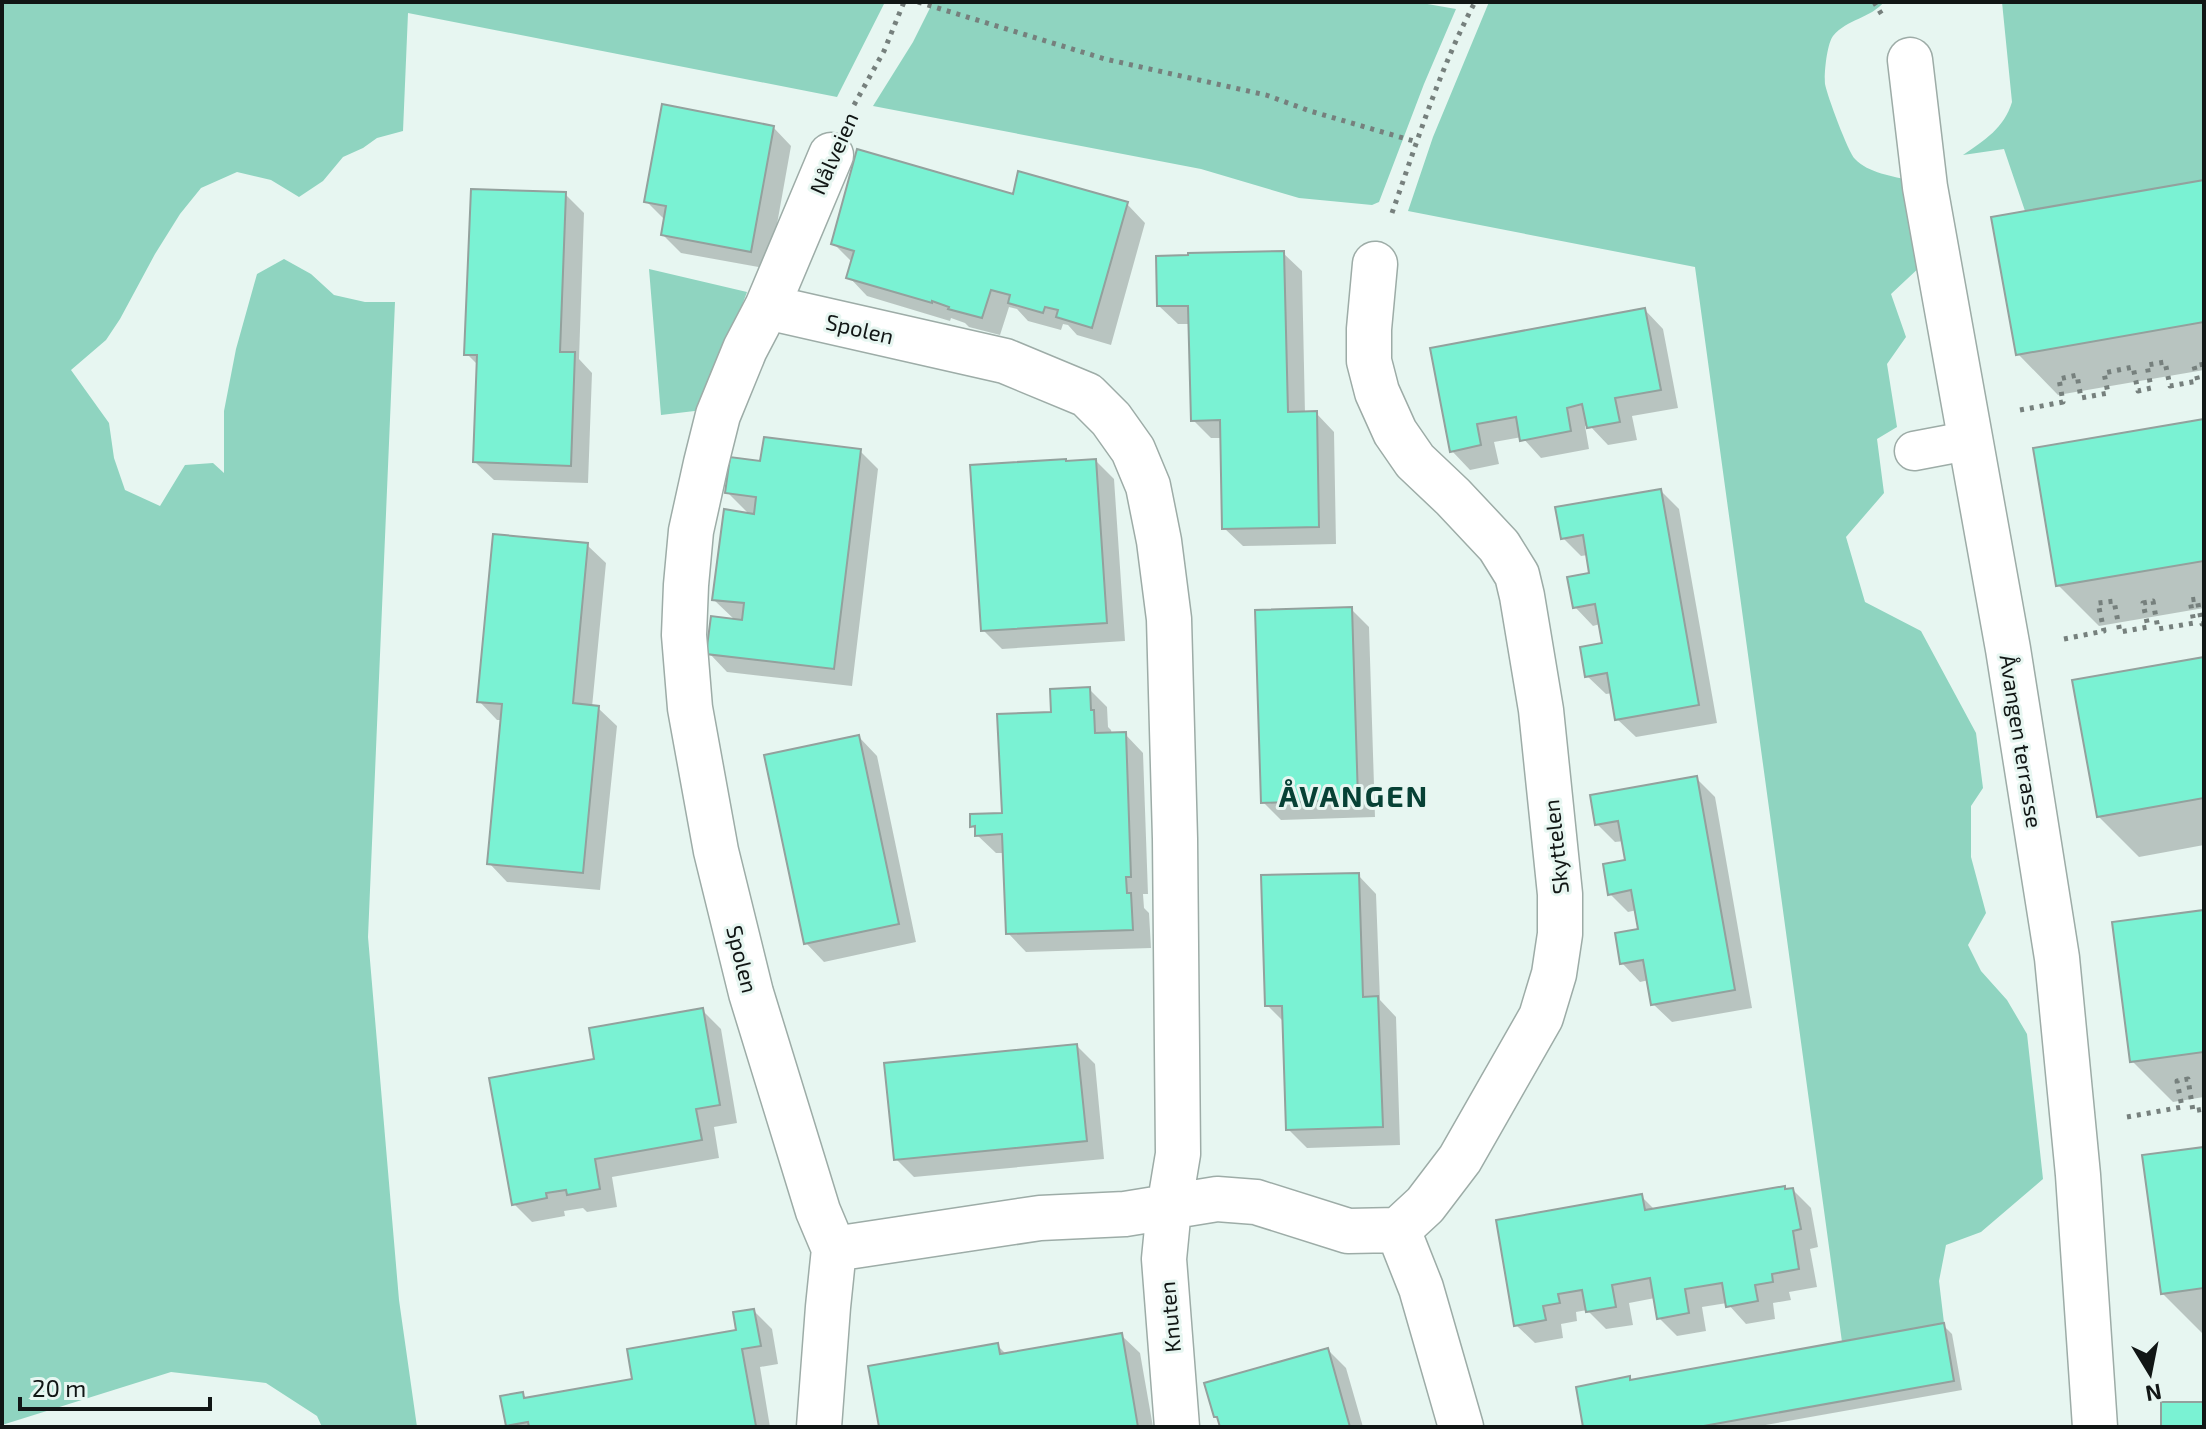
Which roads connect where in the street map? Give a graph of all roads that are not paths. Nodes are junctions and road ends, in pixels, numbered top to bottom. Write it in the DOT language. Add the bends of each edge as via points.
graph roads {
  1 [pos="1910,60"];
  2 [pos="831,155"];
  3 [pos="1375,264"];
  4 [pos="767,307"];
  5 [pos="1970,430"];
  6 [pos="1914,451"];
  7 [pos="1169,1208"];
  8 [pos="1398,1230"];
  9 [pos="834,1249"];
  10 [pos="819,1427"];
  11 [pos="1177,1427"];
  12 [pos="1461,1427"];
  13 [pos="2095,1427"];
  1 -- 5 [label="street, Åvangen terrasse" via="1925,187"];
  2 -- 4 [label="street, Nålveien"];
  3 -- 8 [label="street, Skyttelen" via="1369,361 1395,432 1415,461 1499,546 1517,575 1541,710 1560,894 1554,974 1541,1017 1460,1159"];
  4 -- 7 [label="street, Spolen" via="1005,361 1087,395 1133,450 1151,500 1169,619 1178,1154"];
  4 -- 9 [label="street, Spolen" via="718,415 706,463 691,531 685,650 716,851 751,993"];
  5 -- 6 [label="lane"];
  5 -- 13 [label="street, Åvangen terrasse" via="2057,958"];
  7 -- 8 [label="street" via="1217,1199 1256,1202 1348,1231"];
  7 -- 9 [label="street" via="1040,1218"];
  7 -- 11 [label="street, Knuten" via="1164,1259"];
  8 -- 12 [label="street" via="1421,1288"];
  9 -- 10 [label="street"];
}
